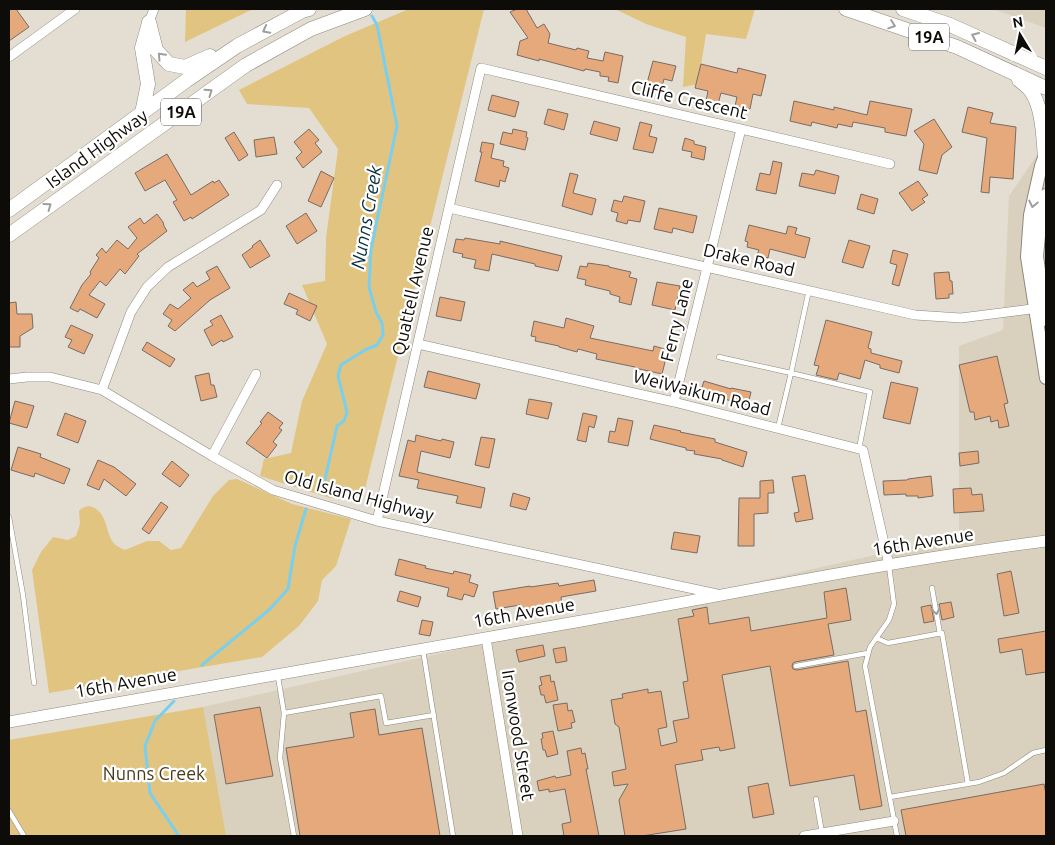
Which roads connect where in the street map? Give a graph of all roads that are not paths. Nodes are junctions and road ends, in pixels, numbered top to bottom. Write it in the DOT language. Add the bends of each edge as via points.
graph roads {
  1 [pos="75,9"];
  2 [pos="310,9"];
  3 [pos="365,9"];
  4 [pos="846,9"];
  5 [pos="903,9"];
  6 [pos="152,15"];
  7 [pos="237,46"];
  8 [pos="1020,56"];
  9 [pos="1046,56"];
  10 [pos="9,57"];
  11 [pos="482,68"];
  12 [pos="1046,68"];
  13 [pos="1009,71"];
  14 [pos="1046,88"];
  15 [pos="142,113"];
  16 [pos="742,129"];
  17 [pos="1046,155"];
  18 [pos="890,164"];
  19 [pos="277,185"];
  20 [pos="1046,195"];
  21 [pos="449,208"];
  22 [pos="9,210"];
  23 [pos="9,235"];
  24 [pos="707,267"];
  25 [pos="809,290"];
  26 [pos="1042,307"];
  27 [pos="1046,320"];
  28 [pos="418,344"];
  29 [pos="719,357"];
  30 [pos="791,373"];
  31 [pos="256,374"];
  32 [pos="1046,378"];
  33 [pos="9,379"];
  34 [pos="102,390"];
  35 [pos="674,402"];
  36 [pos="778,428"];
  37 [pos="858,448"];
  38 [pos="212,456"];
  39 [pos="9,517"];
  40 [pos="376,521"];
  41 [pos="1046,540"];
  42 [pos="889,565"];
  43 [pos="932,588"];
  44 [pos="722,595"];
  45 [pos="940,634"];
  46 [pos="486,638"];
  47 [pos="876,638"];
  48 [pos="423,649"];
  49 [pos="868,653"];
  50 [pos="796,666"];
  51 [pos="278,674"];
  52 [pos="34,683"];
  53 [pos="284,713"];
  54 [pos="434,715"];
  55 [pos="9,722"];
  56 [pos="1046,750"];
  57 [pos="968,784"];
  58 [pos="890,797"];
  59 [pos="816,799"];
  60 [pos="9,811"];
  61 [pos="894,822"];
  62 [pos="822,835"];
  63 [pos="24,836"];
  64 [pos="294,836"];
  65 [pos="454,836"];
  66 [pos="518,836"];
  67 [pos="804,836"];
  68 [pos="897,836"];
  1 -- 10 [label="street"];
  2 -- 7 [label="main road, Island Highway / 19A, one-way"];
  23 -- 3 [label="main road, Island Highway / 19A, one-way" via="246,65 311,29"];
  4 -- 13 [label="main road, 19A, one-way" via="957,47"];
  8 -- 5 [label="main road, 19A, one-way" via="950,25"];
  7 -- 6 [label="main road, one-way" via="186,67 169,64 156,50"];
  6 -- 15 [label="main road" via="142,48 148,84"];
  7 -- 15 [label="main road, Island Highway / 19A"];
  8 -- 9 [label="main road"];
  8 -- 12 [label="main road, 19A"];
  11 -- 16 [label="street, Cliffe Crescent"];
  11 -- 21 [label="street, Quattell Avenue"];
  13 -- 14 [label="main road, 19A"];
  13 -- 17 [label="main road" via="1031,90 1037,103"];
  15 -- 22 [label="main road, Island Highway / 19A"];
  16 -- 18 [label="street, Cliffe Crescent"];
  16 -- 24 [label="street, Ferry Lane"];
  17 -- 26 [label="main road, one-way" via="1030,215 1027,257"];
  19 -- 34 [label="street" via="261,210 168,267 147,287 131,312"];
  20 -- 26 [label="main road" via="1037,256"];
  21 -- 24 [label="street, Drake Road"];
  21 -- 28 [label="street, Quattell Avenue"];
  24 -- 25 [label="street, Drake Road"];
  24 -- 35 [label="street, Ferry Lane"];
  25 -- 26 [label="street, Drake Road" via="915,314 961,318"];
  25 -- 30 [label="lane"];
  26 -- 27 [label="main road"];
  26 -- 32 [label="main road"];
  28 -- 35 [label="street, WeiWaikum Road"];
  28 -- 40 [label="street, Quattell Avenue"];
  29 -- 30 [label="lane"];
  30 -- 36 [label="lane"];
  30 -- 37 [label="lane" via="870,392"];
  31 -- 38 [label="street"];
  33 -- 34 [label="street, Old Island Highway" via="50,377"];
  34 -- 38 [label="street, Old Island Highway"];
  35 -- 36 [label="street, WeiWaikum Road"];
  36 -- 37 [label="street, WeiWaikum Road"];
  37 -- 42 [label="street" via="863,450"];
  38 -- 40 [label="street, Old Island Highway" via="274,490"];
  39 -- 52 [label="lane"];
  40 -- 44 [label="street, Old Island Highway"];
  41 -- 42 [label="street, 16th Avenue"];
  42 -- 44 [label="street, 16th Avenue"];
  42 -- 47 [label="lane" via="894,604 889,620"];
  43 -- 45 [label="lane, one-way"];
  44 -- 46 [label="street, 16th Avenue"];
  45 -- 47 [label="lane" via="888,643"];
  45 -- 57 [label="lane"];
  46 -- 48 [label="street, 16th Avenue"];
  46 -- 66 [label="street, Ironwood Street"];
  47 -- 49 [label="lane"];
  48 -- 51 [label="street, 16th Avenue"];
  48 -- 54 [label="lane"];
  49 -- 50 [label="lane"];
  49 -- 58 [label="lane" via="865,666"];
  51 -- 53 [label="lane"];
  51 -- 55 [label="street, 16th Avenue"];
  53 -- 54 [label="lane" via="382,696 386,723"];
  53 -- 64 [label="lane" via="280,758"];
  54 -- 65 [label="lane"];
  56 -- 57 [label="lane" via="1032,752 1004,773"];
  57 -- 58 [label="lane"];
  58 -- 61 [label="lane"];
  59 -- 62 [label="lane"];
  60 -- 63 [label="lane"];
  61 -- 62 [label="street"];
  61 -- 68 [label="lane"];
  62 -- 67 [label="street"];
}
